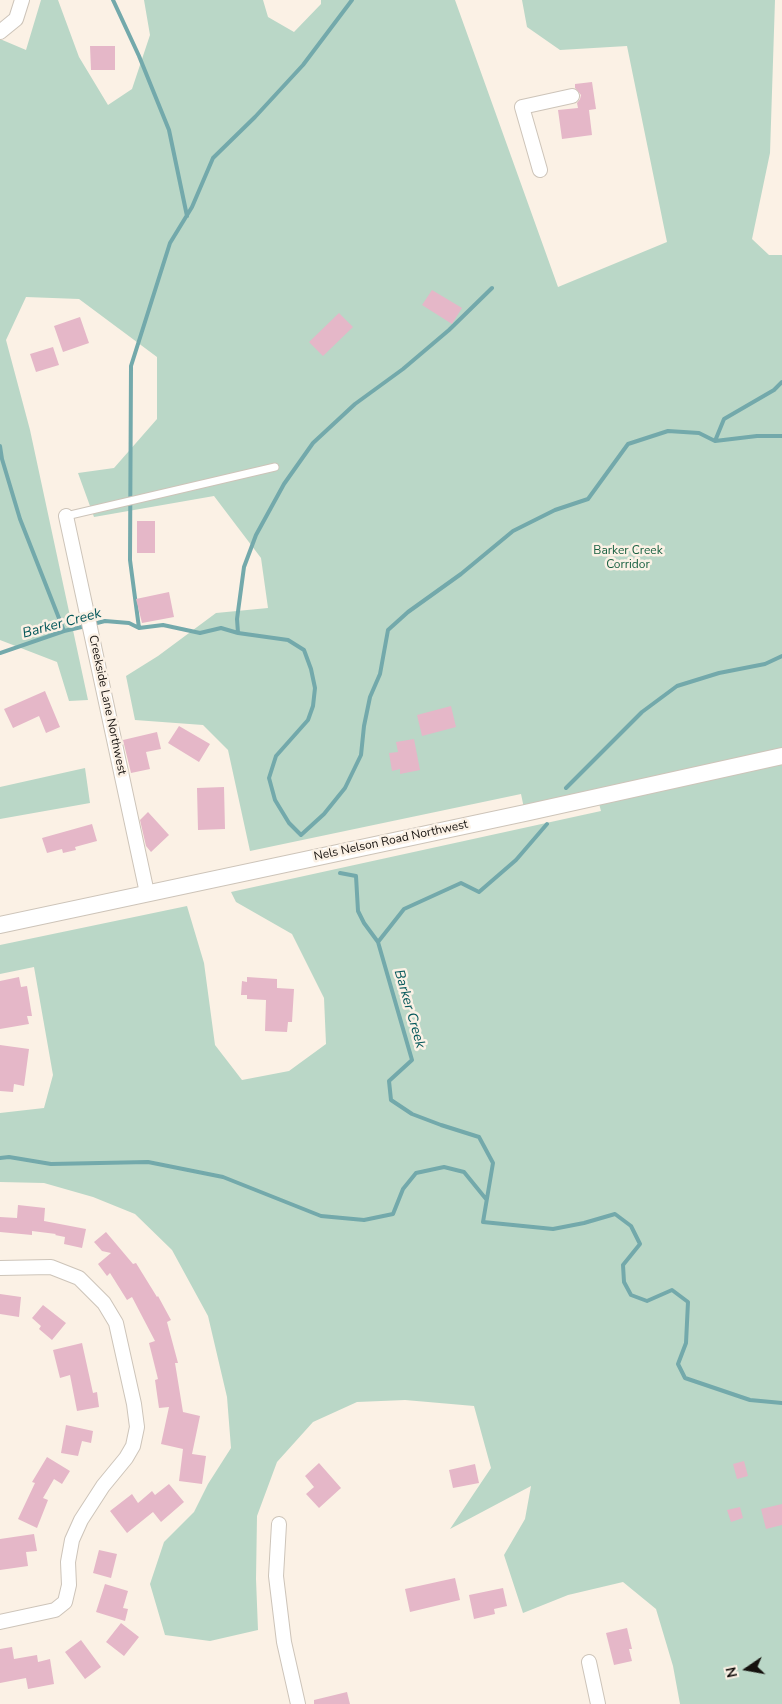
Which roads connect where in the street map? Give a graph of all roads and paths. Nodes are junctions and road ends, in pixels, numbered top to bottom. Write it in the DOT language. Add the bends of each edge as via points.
graph roads {
  1 [pos="22,0"];
  2 [pos="0,32"];
  3 [pos="572,96"];
  4 [pos="540,170"];
  5 [pos="275,467"];
  6 [pos="66,516"];
  7 [pos="782,756"];
  8 [pos="147,893"];
  9 [pos="0,925"];
  10 [pos="0,1268"];
  11 [pos="279,1524"];
  12 [pos="0,1622"];
  13 [pos="589,1662"];
  14 [pos="298,1704"];
  15 [pos="598,1704"];
  1 -- 2 [label="street" via="16,19"];
  3 -- 4 [label="street" via="522,107"];
  5 -- 6 [label="lane"];
  6 -- 8 [label="street, Creekside Lane Northwest"];
  7 -- 8 [label="street, Nels Nelson Road Northwest"];
  8 -- 9 [label="street, Nels Nelson Road Northwest"];
  10 -- 12 [label="street" via="51,1267 79,1278 104,1303 116,1323 137,1427 133,1446 103,1486 72,1540 65,1602 55,1610"];
  11 -- 14 [label="street" via="277,1584 284,1642"];
  13 -- 15 [label="street"];
}
